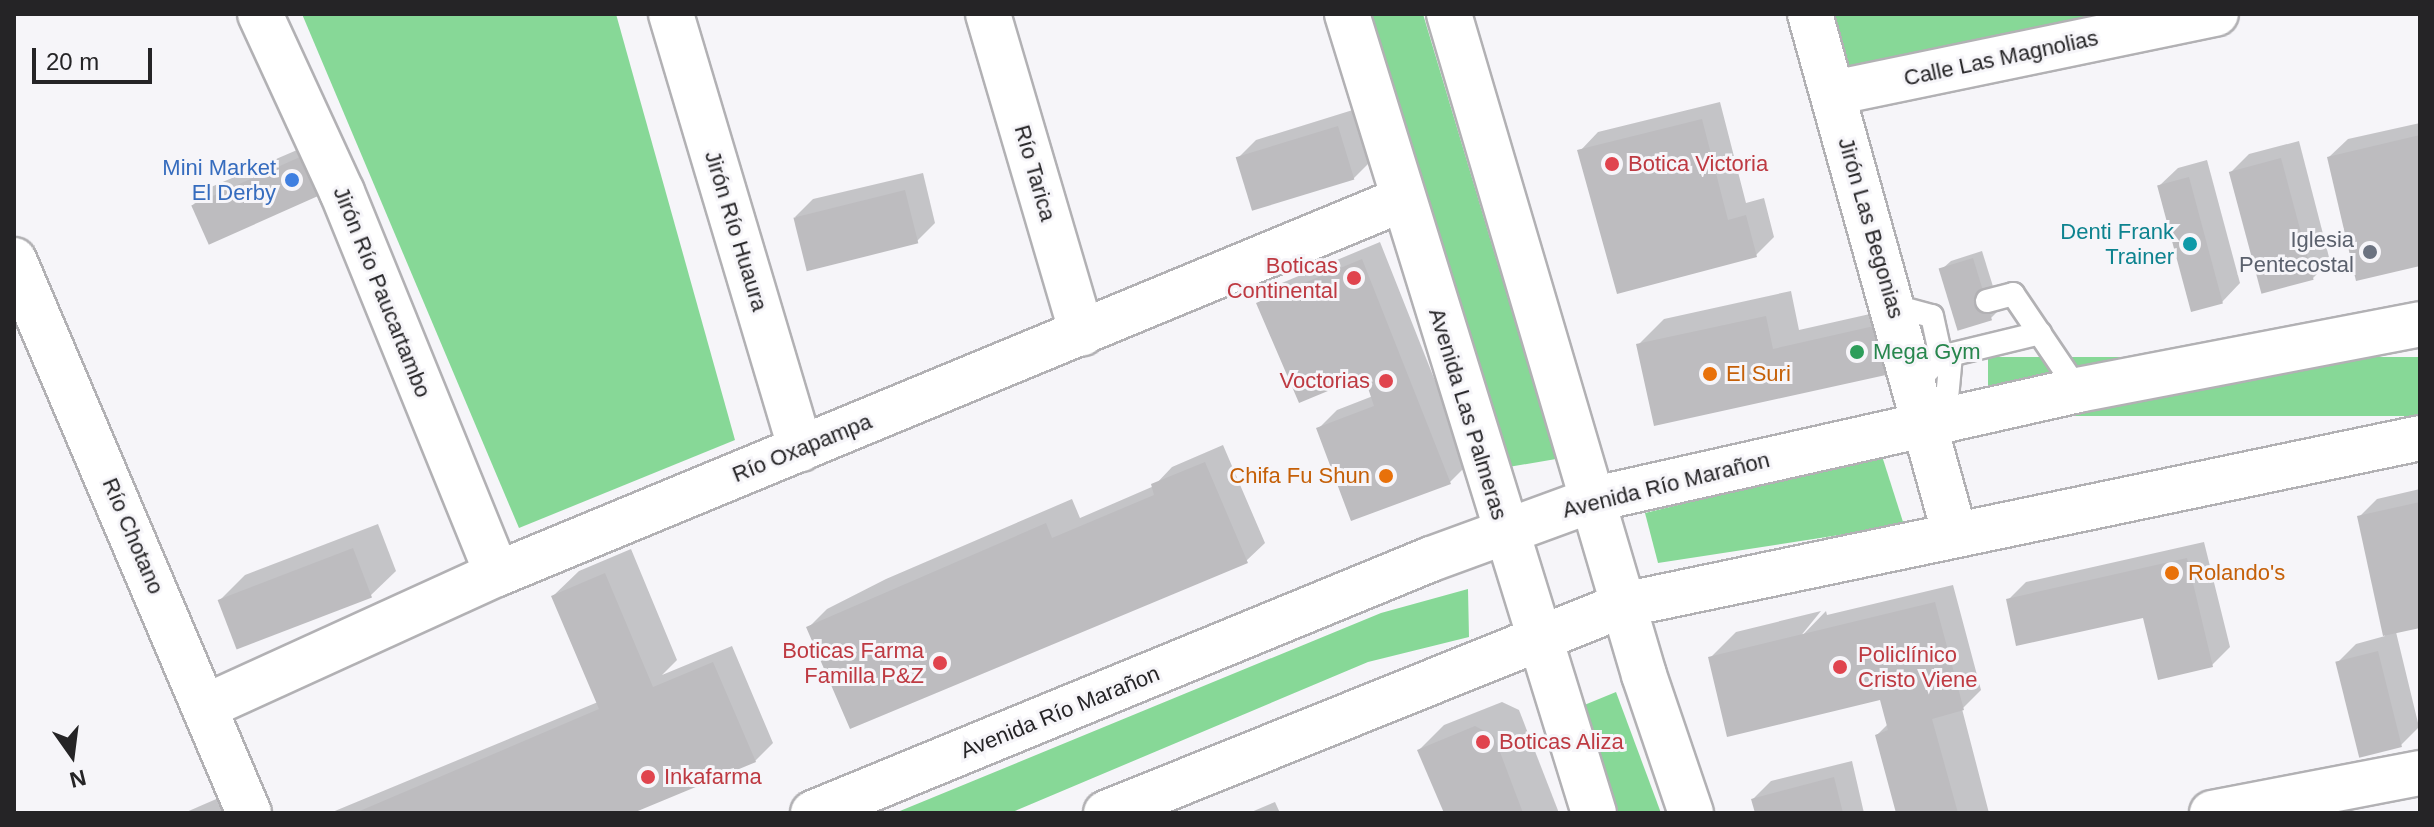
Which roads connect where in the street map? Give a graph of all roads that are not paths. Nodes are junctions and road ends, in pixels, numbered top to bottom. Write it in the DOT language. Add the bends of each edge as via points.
graph roads {
  1 [pos="260,14"];
  2 [pos="671,14"];
  3 [pos="988,14"];
  4 [pos="1347,14"];
  5 [pos="1449,14"];
  6 [pos="1810,14"];
  7 [pos="2189,17"];
  8 [pos="1833,93"];
  9 [pos="1401,200"];
  10 [pos="14,260"];
  11 [pos="1987,301"];
  12 [pos="2420,324"];
  13 [pos="1082,333"];
  14 [pos="2040,333"];
  15 [pos="1935,388"];
  16 [pos="2078,390"];
  17 [pos="2420,438"];
  18 [pos="801,449"];
  19 [pos="1595,499"];
  20 [pos="1504,532"];
  21 [pos="1955,535"];
  22 [pos="497,574"];
  23 [pos="1623,605"];
  24 [pos="1537,640"];
  25 [pos="207,706"];
  26 [pos="2420,773"];
  27 [pos="249,813"];
  28 [pos="813,813"];
  29 [pos="1106,813"];
  30 [pos="1594,813"];
  31 [pos="1691,813"];
  32 [pos="2212,813"];
  1 -- 22 [label="street, Jirón Río Paucartambo" via="342,192"];
  2 -- 18 [label="street, Jirón Río Huaura"];
  3 -- 13 [label="street, Río Tarica"];
  4 -- 9 [label="street, Avenida Las Palmeras"];
  5 -- 19 [label="street"];
  6 -- 8 [label="street, Jirón Las Begonias"];
  7 -- 8 [label="street, Calle Las Magnolias"];
  8 -- 15 [label="street, Jirón Las Begonias" via="1926,311"];
  9 -- 13 [label="street, Río Oxapampa"];
  9 -- 20 [label="street, Avenida Las Palmeras"];
  10 -- 25 [label="street, Río Chotano"];
  11 -- 14 [label="lane" via="2013,294"];
  12 -- 16 [label="street, Avenida Río Marañon"];
  13 -- 18 [label="street, Río Oxapampa"];
  14 -- 15 [label="lane"];
  14 -- 16 [label="lane"];
  15 -- 16 [label="street, Avenida Río Marañon"];
  15 -- 19 [label="street, Avenida Río Marañon"];
  15 -- 21 [label="street, Jirón Las Begonias"];
  17 -- 21 [label="street"];
  18 -- 22 [label="street, Río Oxapampa"];
  19 -- 20 [label="street, Avenida Río Marañon"];
  19 -- 23 [label="street"];
  20 -- 24 [label="street, Avenida Las Palmeras"];
  20 -- 28 [label="street, Avenida Río Marañon"];
  21 -- 23 [label="street"];
  22 -- 25 [label="street, Río Oxapampa"];
  23 -- 24 [label="street"];
  23 -- 31 [label="street"];
  24 -- 29 [label="street"];
  24 -- 30 [label="street, Avenida Las Palmeras"];
  25 -- 27 [label="street, Río Chotano"];
  26 -- 32 [label="street"];
}
